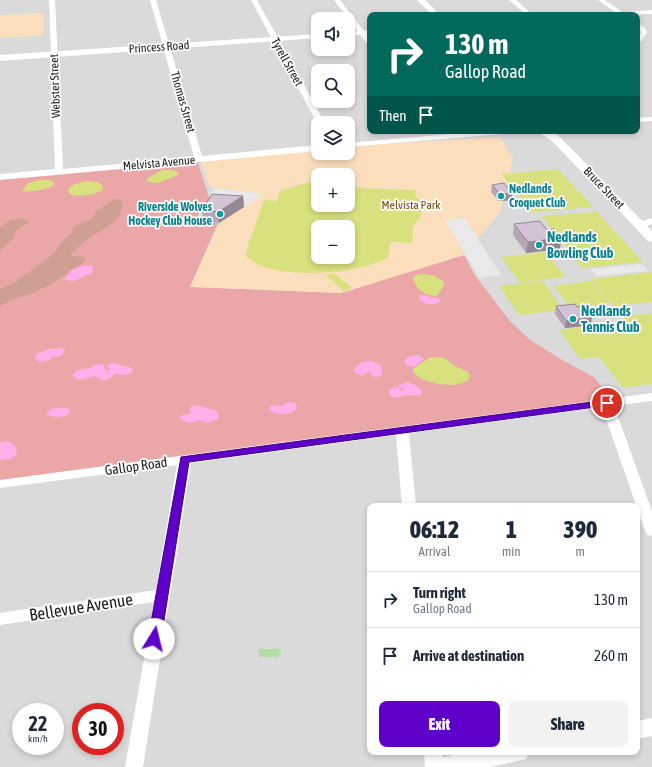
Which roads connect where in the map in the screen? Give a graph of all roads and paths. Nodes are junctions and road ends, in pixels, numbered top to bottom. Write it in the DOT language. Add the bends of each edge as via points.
graph roads {
  1 [pos="52,0"];
  2 [pos="153,0"];
  3 [pos="254,0"];
  4 [pos="337,0"];
  5 [pos="421,0"];
  6 [pos="512,0"];
  7 [pos="601,0"];
  8 [pos="433,12"];
  9 [pos="526,12"];
  10 [pos="618,12"];
  11 [pos="652,12"];
  12 [pos="640,13"];
  13 [pos="640,27"];
  14 [pos="366,32"];
  15 [pos="355,33"];
  16 [pos="311,36"];
  17 [pos="275,39"];
  18 [pos="640,39"];
  19 [pos="167,46"];
  20 [pos="54,55"];
  21 [pos="0,58"];
  22 [pos="317,116"];
  23 [pos="652,119"];
  24 [pos="640,120"];
  25 [pos="440,134"];
  26 [pos="550,134"];
  27 [pos="355,144"];
  28 [pos="311,149"];
  29 [pos="199,159"];
  30 [pos="58,172"];
  31 [pos="0,177"];
  32 [pos="648,228"];
  33 [pos="652,397"];
  34 [pos="607,403"];
  35 [pos="402,430"];
  36 [pos="185,459"];
  37 [pos="0,484"];
  38 [pos="409,503"];
  39 [pos="652,531"];
  40 [pos="162,595"];
  41 [pos="0,619"];
  42 [pos="652,727"];
  43 [pos="640,729"];
  44 [pos="433,755"];
  45 [pos="502,755"];
  46 [pos="134,767"];
  47 [pos="434,767"];
  48 [pos="438,767"];
  1 -- 20 [label="street, Webster Street"];
  2 -- 19 [label="street, Thomas Street"];
  3 -- 17 [label="street, Tyrell Street"];
  4 -- 14 [label="street"];
  5 -- 8 [label="street"];
  6 -- 9 [label="street"];
  7 -- 10 [label="street"];
  11 -- 12 [label="street"];
  13 -- 18 [label="street" via="644,33"];
  14 -- 15 [label="street"];
  16 -- 17 [label="street, Princess Road"];
  17 -- 19 [label="street, Princess Road"];
  17 -- 22 [label="street, Tyrell Street"];
  19 -- 20 [label="street, Princess Road"];
  19 -- 29 [label="street, Thomas Street"];
  20 -- 21 [label="street, Princess Road"];
  20 -- 30 [label="street, Webster Street"];
  23 -- 24 [label="street"];
  25 -- 27 [label="street"];
  26 -- 32 [label="street, Bruce Street"];
  28 -- 29 [label="street, Melvista Avenue"];
  29 -- 30 [label="street, Melvista Avenue"];
  30 -- 31 [label="street, Melvista Avenue"];
  33 -- 34 [label="street, Gallop Road"];
  34 -- 35 [label="street, Gallop Road"];
  34 -- 39 [label="street"];
  35 -- 36 [label="street, Gallop Road"];
  35 -- 38 [label="street"];
  36 -- 37 [label="street, Gallop Road"];
  36 -- 40 [label="street"];
  40 -- 41 [label="street, Bellevue Avenue"];
  40 -- 46 [label="street"];
  42 -- 43 [label="street"];
  44 -- 47 [label="street"];
  45 -- 48 [label="street"];
}
